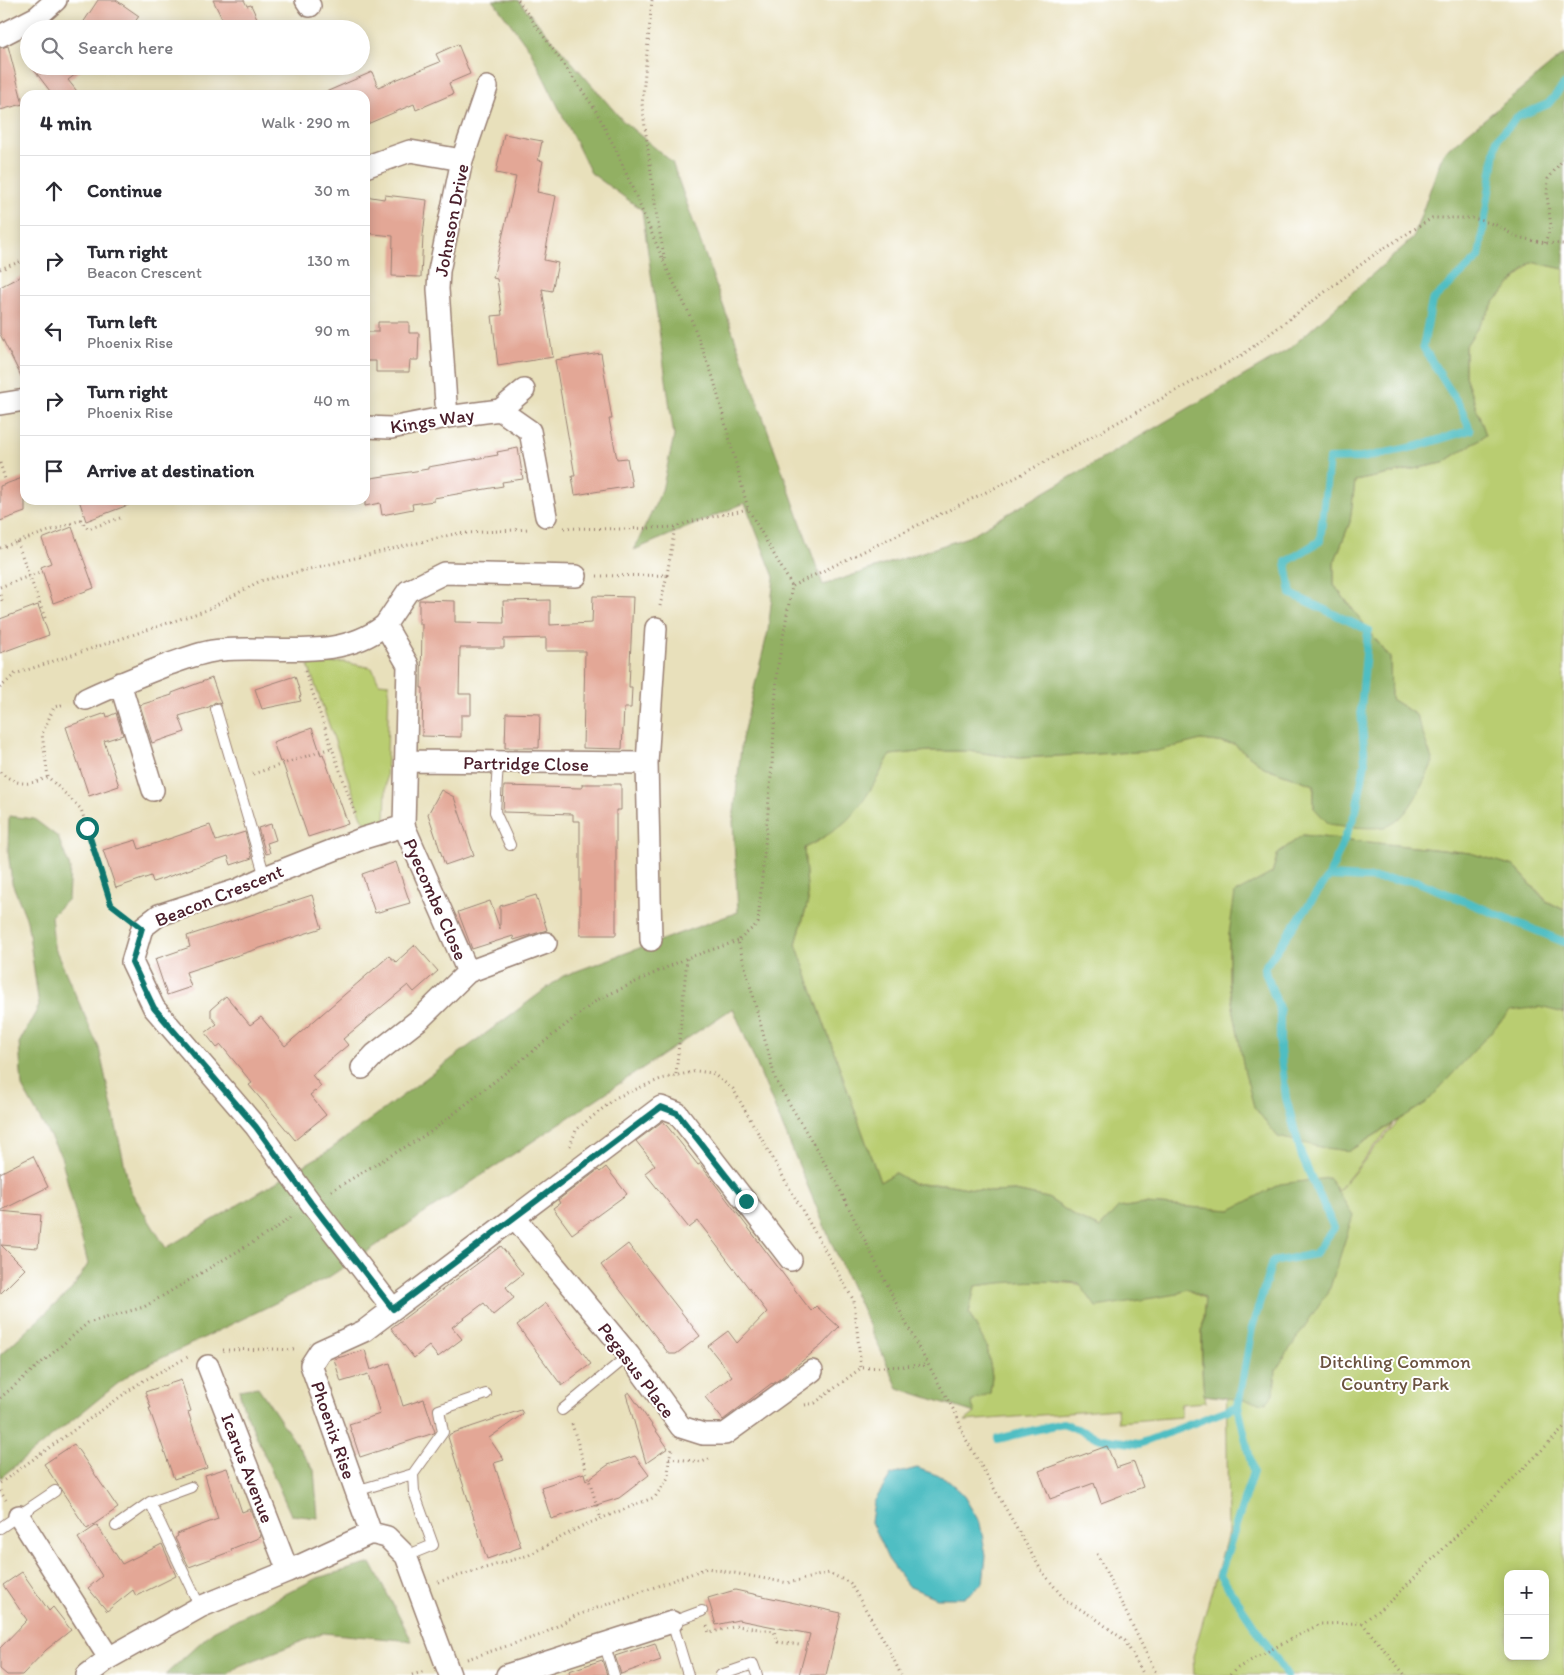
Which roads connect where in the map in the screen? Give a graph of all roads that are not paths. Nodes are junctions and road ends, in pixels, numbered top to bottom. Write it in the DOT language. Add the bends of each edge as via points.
graph roads {
  1 [pos="56,0"];
  2 [pos="31,20"];
  3 [pos="20,26"];
  4 [pos="0,36"];
  5 [pos="487,87"];
  6 [pos="462,160"];
  7 [pos="370,165"];
  8 [pos="524,390"];
  9 [pos="20,401"];
  10 [pos="0,404"];
  11 [pos="500,410"];
  12 [pos="447,417"];
  13 [pos="370,427"];
  14 [pos="544,524"];
  15 [pos="576,576"];
  16 [pos="385,625"];
  17 [pos="656,628"];
  18 [pos="120,683"];
  19 [pos="86,699"];
  20 [pos="216,709"];
  21 [pos="406,761"];
  22 [pos="498,763"];
  23 [pos="647,764"];
  24 [pos="153,790"];
  25 [pos="404,826"];
  26 [pos="510,845"];
  27 [pos="265,877"];
  28 [pos="651,940"];
  29 [pos="546,943"];
  30 [pos="468,972"];
  31 [pos="362,1068"];
  32 [pos="516,1218"];
  33 [pos="791,1260"];
  34 [pos="393,1309"];
  35 [pos="629,1356"];
  36 [pos="206,1357"];
  37 [pos="812,1371"];
  38 [pos="486,1394"];
  39 [pos="564,1407"];
  40 [pos="413,1474"];
  41 [pos="191,1487"];
  42 [pos="55,1491"];
  43 [pos="356,1491"];
  44 [pos="150,1502"];
  45 [pos="19,1516"];
  46 [pos="116,1526"];
  47 [pos="0,1528"];
  48 [pos="371,1533"];
  49 [pos="406,1556"];
  50 [pos="288,1571"];
  51 [pos="200,1607"];
  52 [pos="702,1611"];
  53 [pos="672,1622"];
  54 [pos="604,1643"];
  55 [pos="109,1658"];
  56 [pos="87,1675"];
  57 [pos="450,1675"];
  58 [pos="507,1675"];
  59 [pos="614,1675"];
  60 [pos="688,1675"];
  61 [pos="720,1675"];
  62 [pos="757,1675"];
  1 -- 2 [label="street"];
  3 -- 4 [label="street"];
  5 -- 6 [label="street, Johnson Drive"];
  6 -- 7 [label="street" via="410,151"];
  6 -- 12 [label="street, Johnson Drive" via="438,288"];
  8 -- 11 [label="street, Kings Way"];
  9 -- 10 [label="street"];
  11 -- 12 [label="street, Kings Way"];
  11 -- 14 [label="street, Kings Way" via="530,431"];
  12 -- 13 [label="street, Kings Way" via="391,428"];
  15 -- 16 [label="street" via="444,574 408,591"];
  16 -- 18 [label="street" via="372,635 334,647 222,650 196,654"];
  16 -- 21 [label="street" via="408,665"];
  17 -- 23 [label="street"];
  18 -- 19 [label="street"];
  18 -- 24 [label="street"];
  20 -- 27 [label="lane"];
  21 -- 22 [label="street, Partridge Close"];
  21 -- 25 [label="street"];
  22 -- 23 [label="street, Partridge Close"];
  22 -- 26 [label="lane" via="495,812"];
  23 -- 28 [label="street"];
  25 -- 27 [label="street, Beacon Crescent" via="364,838"];
  25 -- 30 [label="street, Pyecombe Close"];
  27 -- 34 [label="street, Beacon Crescent" via="238,890 159,915 142,928 132,962 154,1008 256,1127"];
  29 -- 30 [label="street, Pyecombe Close"];
  30 -- 31 [label="street, Pyecombe Close" via="421,1018"];
  32 -- 33 [label="street, Phoenix Rise" via="661,1107 677,1113"];
  32 -- 34 [label="street, Phoenix Rise"];
  32 -- 35 [label="street, Pegasus Place"];
  34 -- 43 [label="street, Phoenix Rise" via="364,1331 320,1352 311,1365"];
  35 -- 37 [label="street, Pegasus Place" via="681,1427 703,1434 725,1434"];
  35 -- 39 [label="lane"];
  36 -- 50 [label="street, Icarus Avenue"];
  38 -- 40 [label="lane" via="439,1410 443,1432"];
  40 -- 43 [label="lane"];
  40 -- 49 [label="lane" via="414,1492 433,1545"];
  41 -- 44 [label="lane"];
  42 -- 45 [label="lane"];
  43 -- 48 [label="street, Phoenix Rise"];
  44 -- 46 [label="lane"];
  44 -- 51 [label="lane"];
  45 -- 47 [label="lane"];
  45 -- 55 [label="street"];
  48 -- 49 [label="street" via="387,1537"];
  48 -- 50 [label="street"];
  49 -- 57 [label="street"];
  50 -- 51 [label="street"];
  51 -- 55 [label="street"];
  52 -- 53 [label="lane"];
  53 -- 54 [label="street"];
  53 -- 60 [label="lane"];
  54 -- 58 [label="street"];
  54 -- 59 [label="lane"];
  55 -- 56 [label="street"];
  61 -- 62 [label="lane" via="753,1664"];
}
